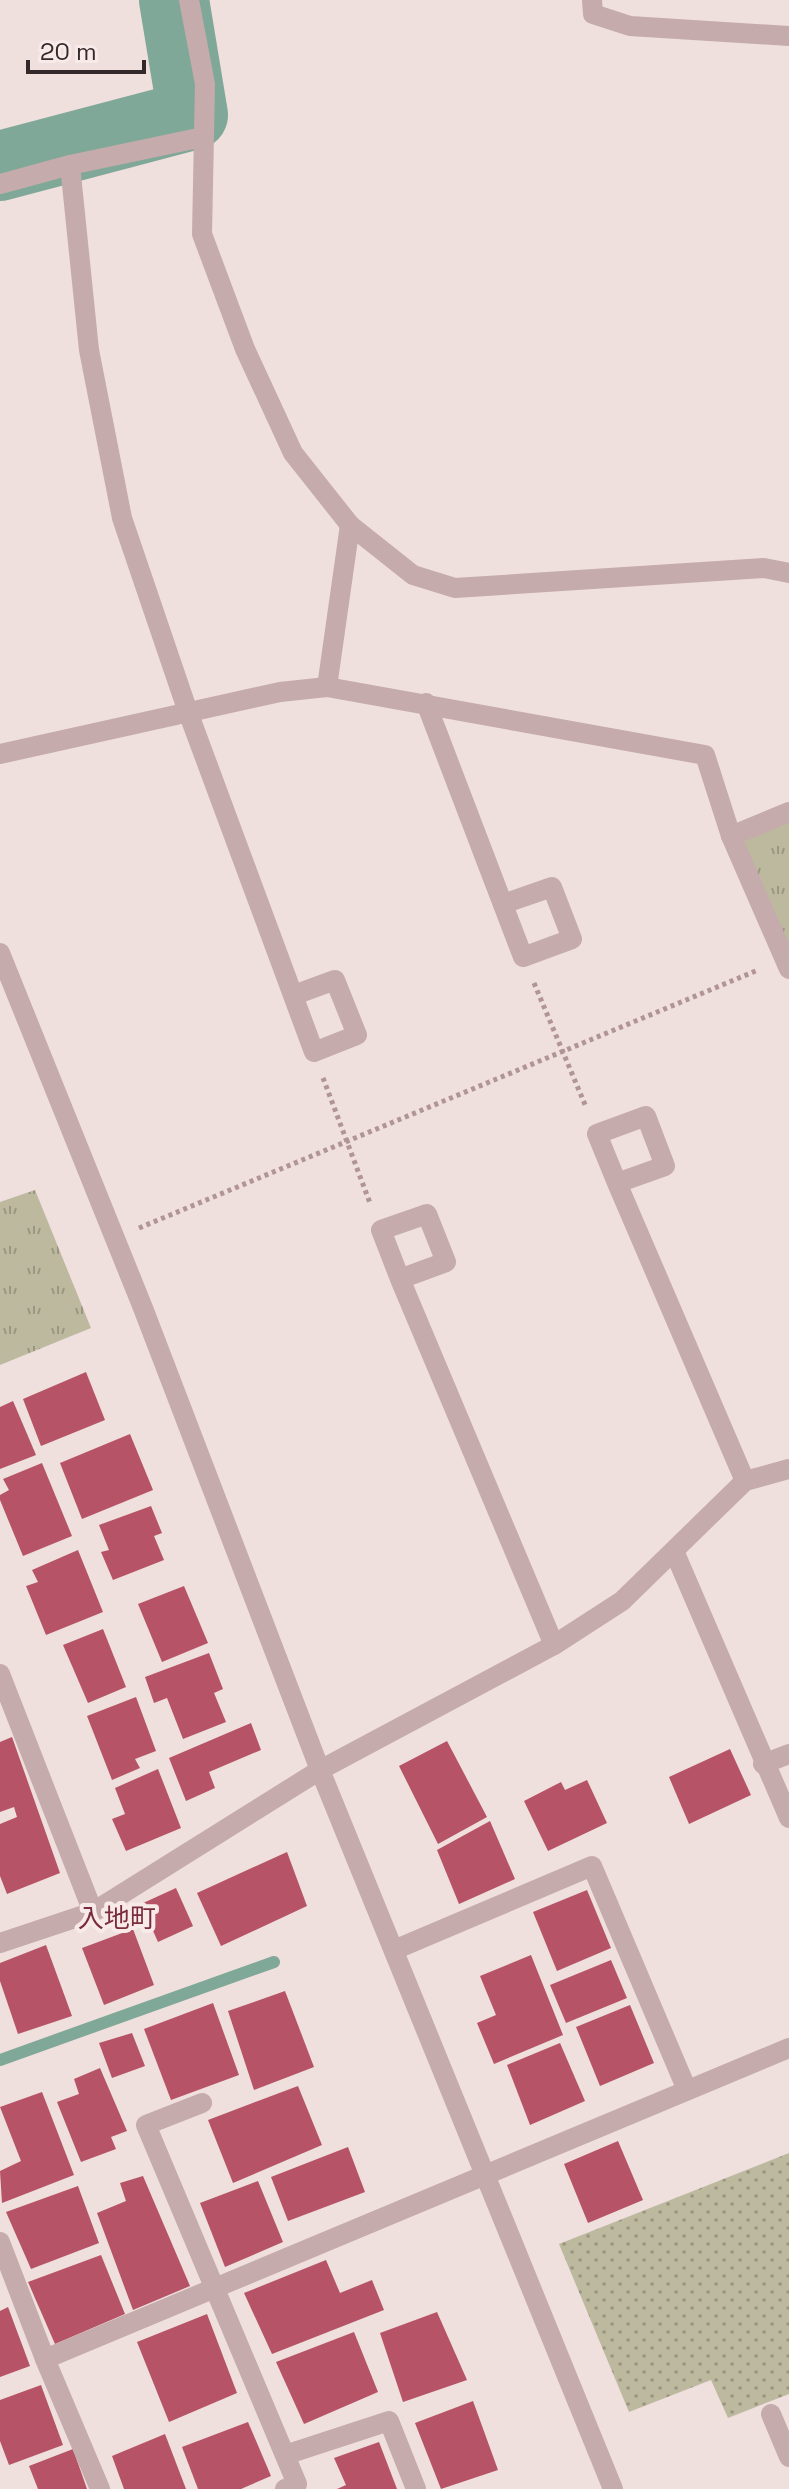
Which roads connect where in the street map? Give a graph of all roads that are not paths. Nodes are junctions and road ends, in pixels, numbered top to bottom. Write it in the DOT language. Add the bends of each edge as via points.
graph roads {
  1 [pos="189,0"];
  2 [pos="592,0"];
  3 [pos="789,36"];
  4 [pos="203,137"];
  5 [pos="70,165"];
  6 [pos="0,184"];
  7 [pos="350,525"];
  8 [pos="789,573"];
  9 [pos="327,687"];
  10 [pos="426,703"];
  11 [pos="188,712"];
  12 [pos="0,754"];
  13 [pos="789,812"];
  14 [pos="731,836"];
  15 [pos="503,904"];
  16 [pos="0,953"];
  17 [pos="787,964"];
  18 [pos="294,995"];
  19 [pos="617,1183"];
  20 [pos="400,1279"];
  21 [pos="789,1469"];
  22 [pos="745,1481"];
  23 [pos="674,1551"];
  24 [pos="554,1645"];
  25 [pos="0,1674"];
  26 [pos="789,1754"];
  27 [pos="763,1764"];
  28 [pos="320,1770"];
  29 [pos="789,1818"];
  30 [pos="93,1912"];
  31 [pos="0,1943"];
  32 [pos="394,1950"];
  33 [pos="789,2048"];
  34 [pos="687,2090"];
  35 [pos="202,2103"];
  36 [pos="485,2174"];
  37 [pos="0,2242"];
  38 [pos="214,2289"];
  39 [pos="45,2359"];
  40 [pos="771,2414"];
  41 [pos="285,2455"];
  42 [pos="789,2457"];
  43 [pos="100,2489"];
  44 [pos="285,2489"];
  45 [pos="416,2489"];
  46 [pos="613,2489"];
  1 -- 4 [label="street" via="205,84"];
  2 -- 3 [label="street" via="593,14 630,26"];
  4 -- 5 [label="street"];
  4 -- 7 [label="street" via="202,234 245,349 293,453"];
  5 -- 6 [label="street"];
  5 -- 11 [label="street" via="89,350 122,518"];
  7 -- 8 [label="street" via="413,575 455,588 764,568"];
  7 -- 9 [label="street"];
  9 -- 10 [label="street"];
  9 -- 11 [label="street"];
  10 -- 14 [label="street" via="705,755"];
  10 -- 15 [label="street"];
  11 -- 12 [label="street"];
  11 -- 18 [label="street"];
  13 -- 14 [label="street"];
  14 -- 17 [label="street"];
  15 -- 15 [label="street" via="552,887 572,939 523,957"];
  16 -- 28 [label="street"];
  18 -- 18 [label="street" via="335,980 357,1035 314,1052"];
  19 -- 19 [label="street" via="665,1166 646,1116 597,1134"];
  19 -- 22 [label="street"];
  20 -- 20 [label="street" via="381,1230 427,1214 446,1262"];
  20 -- 24 [label="street"];
  21 -- 22 [label="street"];
  22 -- 23 [label="street"];
  23 -- 24 [label="street" via="622,1601"];
  23 -- 27 [label="street"];
  24 -- 28 [label="street"];
  25 -- 30 [label="street"];
  26 -- 27 [label="street"];
  27 -- 29 [label="street"];
  28 -- 30 [label="street"];
  28 -- 32 [label="street"];
  30 -- 31 [label="street"];
  32 -- 34 [label="street" via="592,1866"];
  32 -- 36 [label="street"];
  33 -- 34 [label="street"];
  34 -- 36 [label="street"];
  35 -- 38 [label="street" via="146,2125"];
  36 -- 38 [label="street"];
  36 -- 46 [label="street"];
  37 -- 39 [label="street"];
  38 -- 39 [label="street"];
  38 -- 41 [label="street"];
  39 -- 43 [label="street"];
  40 -- 42 [label="street"];
  41 -- 44 [label="street" via="297,2484"];
  41 -- 45 [label="street" via="389,2421"];
}
